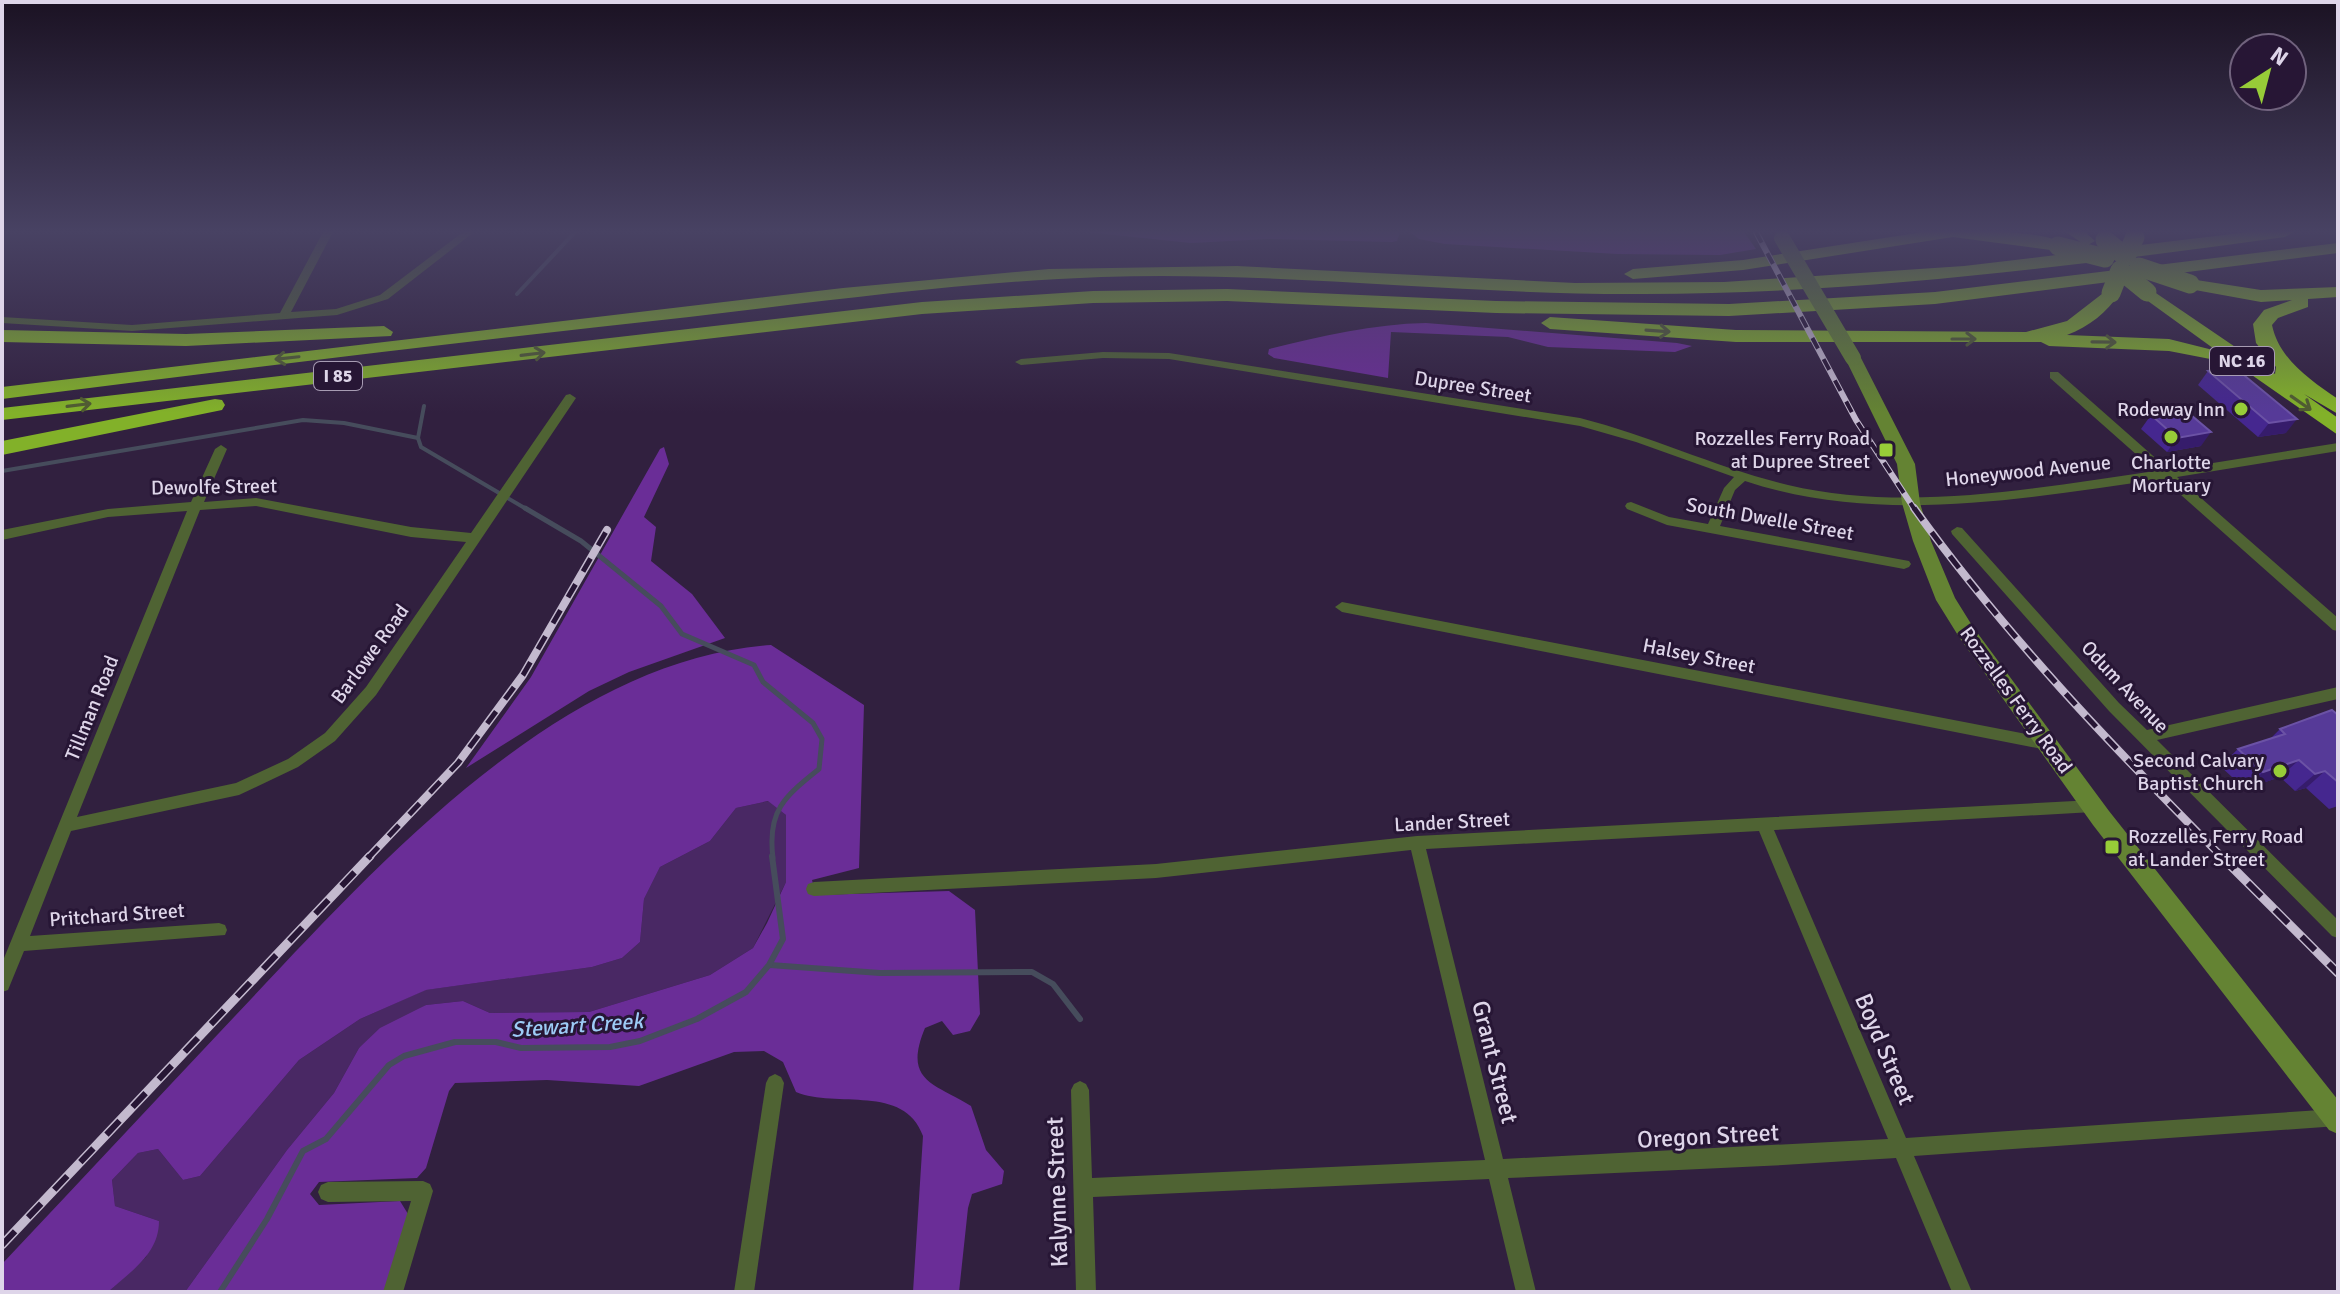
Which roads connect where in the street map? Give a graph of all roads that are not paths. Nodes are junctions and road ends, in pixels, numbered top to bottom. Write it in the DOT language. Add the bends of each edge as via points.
graph roads {
  1 [pos="296,292"];
  2 [pos="390,292"];
  3 [pos="844,292"];
  4 [pos="1814,292"];
  5 [pos="1962,292"];
  6 [pos="2111,292"];
  7 [pos="2159,292"];
  8 [pos="2159,292"];
  9 [pos="2240,292"];
  10 [pos="2334,293"];
  11 [pos="1413,305"];
  12 [pos="283,317"];
  13 [pos="2,320"];
  14 [pos="559,325"];
  15 [pos="2,336"];
  16 [pos="2026,338"];
  17 [pos="486,359"];
  18 [pos="1021,362"];
  19 [pos="2255,370"];
  20 [pos="2054,375"];
  21 [pos="2300,382"];
  22 [pos="2,393"];
  23 [pos="570,398"];
  24 [pos="2338,408"];
  25 [pos="2,414"];
  26 [pos="2338,428"];
  27 [pos="2338,447"];
  28 [pos="2,448"];
  29 [pos="221,449"];
  30 [pos="2166,474"];
  31 [pos="1743,475"];
  32 [pos="1911,503"];
  33 [pos="198,504"];
  34 [pos="1631,506"];
  35 [pos="1712,529"];
  36 [pos="1957,531"];
  37 [pos="2,535"];
  38 [pos="475,538"];
  39 [pos="1904,564"];
  40 [pos="1342,607"];
  41 [pos="2338,626"];
  42 [pos="2338,693"];
  43 [pos="2144,737"];
  44 [pos="2047,744"];
  45 [pos="2093,806"];
  46 [pos="1764,825"];
  47 [pos="65,826"];
  48 [pos="1417,843"];
  49 [pos="814,889"];
  50 [pos="219,930"];
  51 [pos="2338,931"];
  52 [pos="19,944"];
  53 [pos="6,965"];
  54 [pos="2,984"];
  55 [pos="775,1083"];
  56 [pos="1080,1090"];
  57 [pos="2337,1120"];
  58 [pos="1901,1147"];
  59 [pos="1496,1169"];
  60 [pos="1083,1188"];
  61 [pos="328,1192"];
  62 [pos="393,1292"];
  63 [pos="744,1292"];
  64 [pos="1086,1292"];
  65 [pos="1526,1292"];
  66 [pos="1962,1292"];
  1 -- 12 [label="street"];
  2 -- 12 [label="street" via="337,312"];
  3 -- 14 [label="highway, I 85"];
  4 -- 32 [label="street, Rozzelles Ferry Road, bridge" via="1902,453"];
  5 -- 11 [label="highway, I 85" via="1872,303 1684,311"];
  6 -- 16 [label="highway, bridge" via="2069,329"];
  7 -- 19 [label="highway, NC 16"];
  8 -- 21 [label="highway, NC 16"];
  9 -- 10 [label="highway, bridge"];
  10 -- 21 [label="highway" via="2282,309 2262,324 2266,343"];
  11 -- 16 [label="highway, one-way" via="1694,334"];
  17 -- 11 [label="highway, I 85, one-way" via="922,308 1093,297 1268,296"];
  12 -- 13 [label="street" via="132,328"];
  14 -- 15 [label="highway" via="186,340"];
  14 -- 22 [label="highway, I 85, one-way"];
  16 -- 19 [label="highway, one-way" via="2169,345"];
  25 -- 17 [label="highway, I 85, one-way"];
  17 -- 28 [label="highway" via="110,424"];
  18 -- 31 [label="street, Dupree Street" via="1112,354 1199,360 1580,422"];
  19 -- 26 [label="highway, NC 16, one-way"];
  20 -- 30 [label="street"];
  21 -- 24 [label="highway, NC 16"];
  23 -- 38 [label="street, Barlowe Road"];
  27 -- 30 [label="street, Honeywood Avenue"];
  29 -- 33 [label="street, Tillman Road"];
  30 -- 32 [label="street, Honeywood Avenue"];
  30 -- 41 [label="street"];
  31 -- 32 [label="street, Dupree Street" via="1816,495"];
  31 -- 35 [label="street" via="1730,488"];
  32 -- 44 [label="street, Rozzelles Ferry Road" via="1946,600"];
  33 -- 37 [label="street, Dewolfe Street" via="87,516"];
  33 -- 38 [label="street, Dewolfe Street" via="285,505 411,532"];
  33 -- 47 [label="street, Tillman Road"];
  34 -- 35 [label="street, South Dwelle Street" via="1667,521"];
  35 -- 39 [label="street, South Dwelle Street"];
  36 -- 43 [label="street, Odum Avenue"];
  38 -- 47 [label="street, Barlowe Road" via="371,691 349,718 305,755 239,789"];
  40 -- 44 [label="street, Halsey Street"];
  42 -- 43 [label="street"];
  43 -- 51 [label="street, Odum Avenue"];
  44 -- 45 [label="street, Rozzelles Ferry Road"];
  45 -- 46 [label="street, Lander Street"];
  45 -- 57 [label="street, Rozzelles Ferry Road"];
  46 -- 48 [label="street, Lander Street"];
  46 -- 58 [label="street, Boyd Street"];
  47 -- 52 [label="street, Tillman Road"];
  48 -- 49 [label="street, Lander Street" via="1156,871"];
  48 -- 59 [label="street, Grant Street"];
  50 -- 52 [label="street, Pritchard Street"];
  52 -- 53 [label="street, Tillman Road"];
  53 -- 54 [label="street, Tillman Road"];
  55 -- 63 [label="street"];
  56 -- 60 [label="street, Kalynne Street"];
  57 -- 58 [label="street, Oregon Street"];
  58 -- 59 [label="street, Oregon Street"];
  58 -- 66 [label="street, Boyd Street"];
  59 -- 60 [label="street, Oregon Street"];
  59 -- 65 [label="street, Grant Street"];
  60 -- 64 [label="street, Kalynne Street"];
  61 -- 62 [label="street" via="423,1191"];
}
